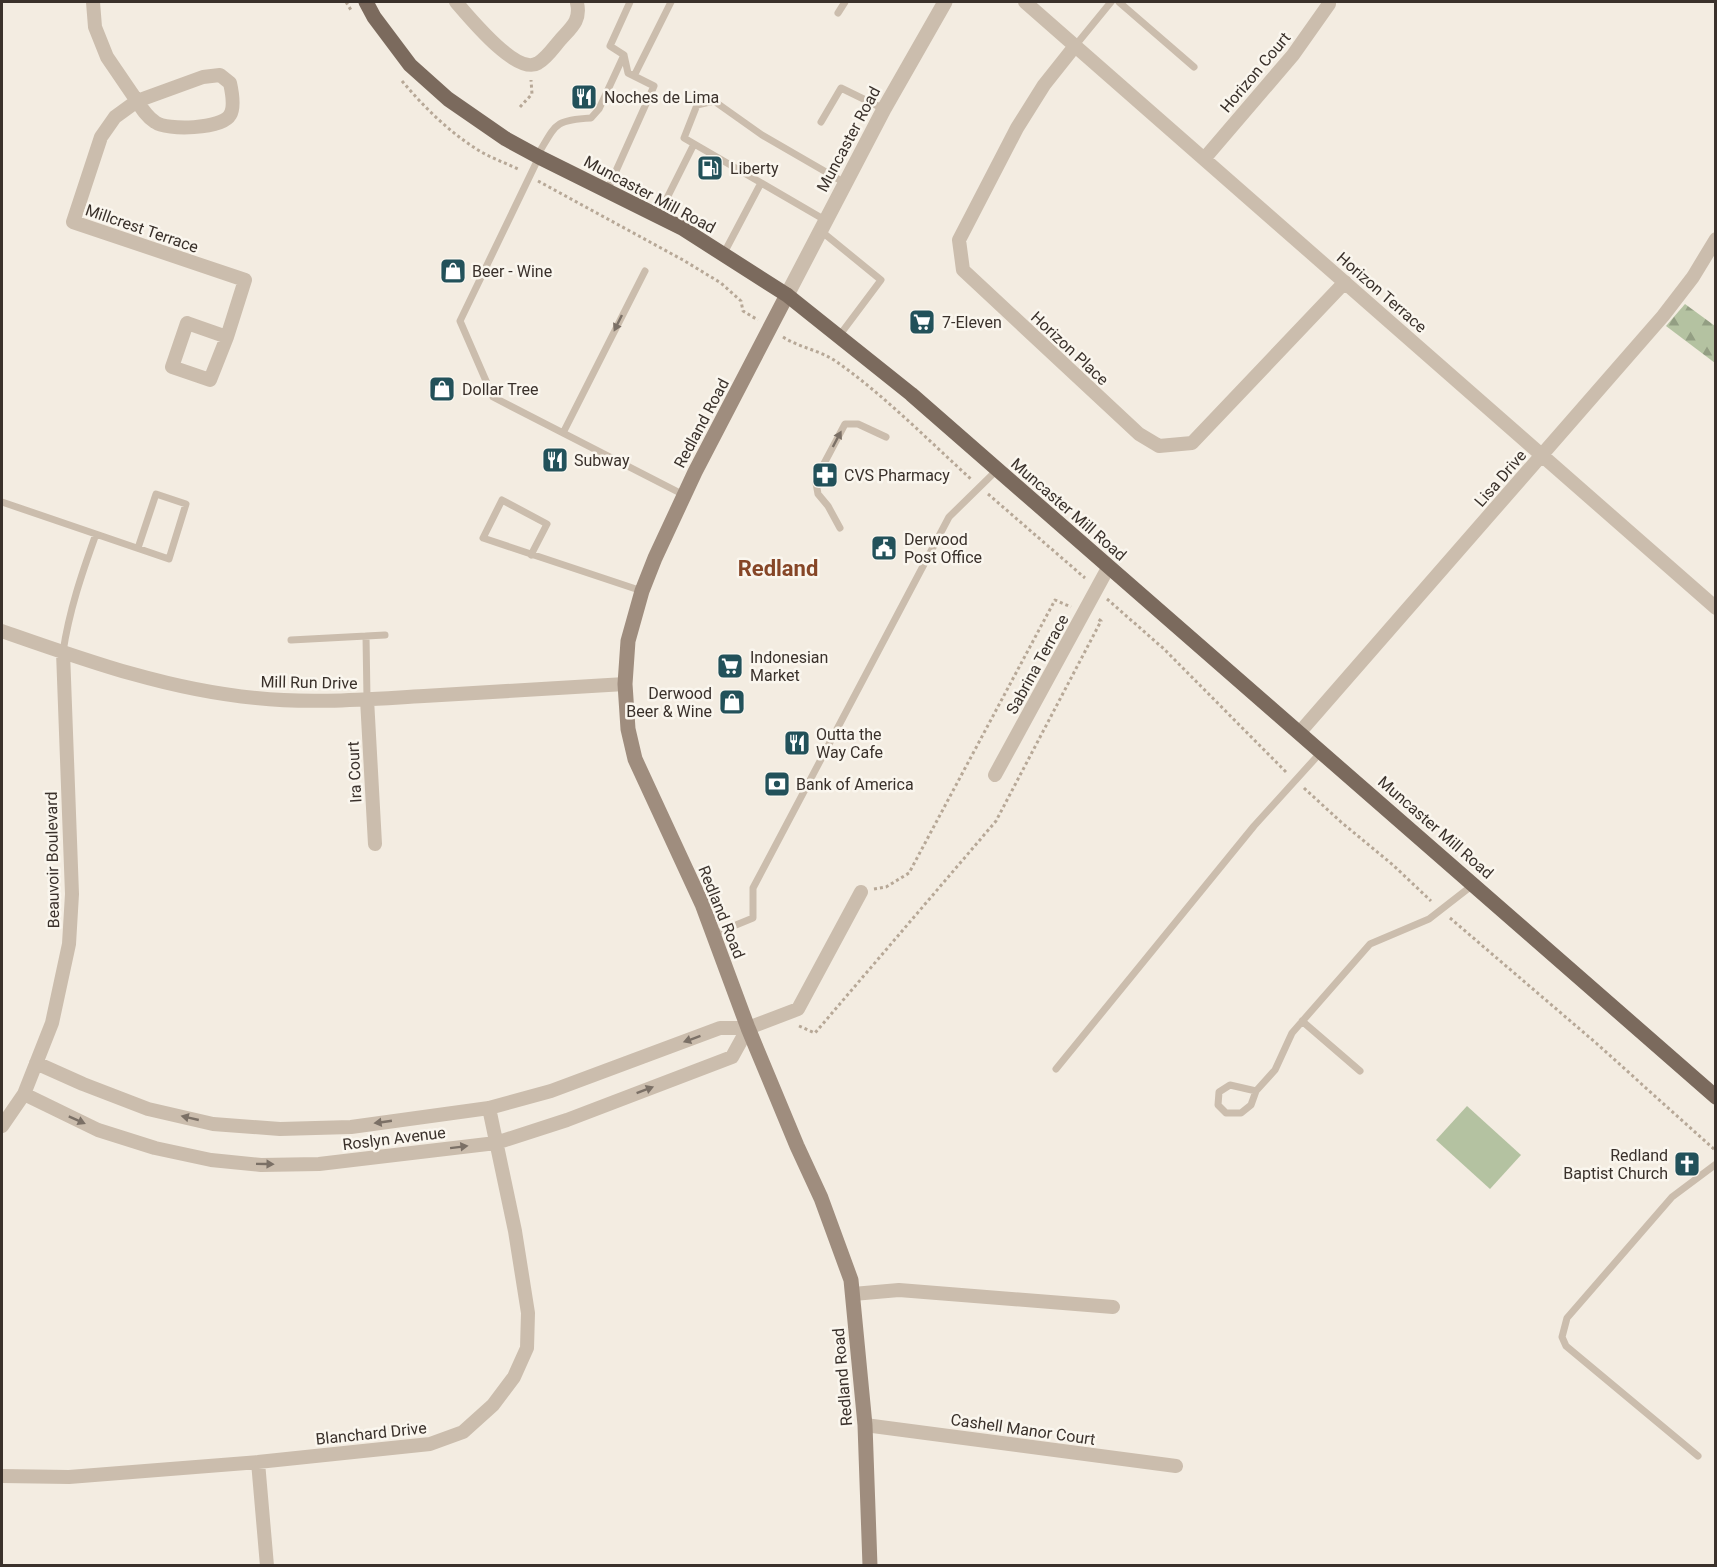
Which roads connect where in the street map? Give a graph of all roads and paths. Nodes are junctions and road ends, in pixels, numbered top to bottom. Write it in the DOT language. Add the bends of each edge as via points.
graph roads {
  1 [pos="93,2"];
  2 [pos="346,2"];
  3 [pos="366,2"];
  4 [pos="456,2"];
  5 [pos="576,2"];
  6 [pos="630,2"];
  7 [pos="672,2"];
  8 [pos="845,2"];
  9 [pos="945,2"];
  10 [pos="1025,2"];
  11 [pos="1112,2"];
  12 [pos="1119,2"];
  13 [pos="1329,4"];
  14 [pos="838,13"];
  15 [pos="355,18"];
  16 [pos="1075,46"];
  17 [pos="624,55"];
  18 [pos="531,66"];
  19 [pos="1194,67"];
  20 [pos="634,76"];
  21 [pos="401,80"];
  22 [pos="137,100"];
  23 [pos="520,107"];
  24 [pos="884,109"];
  25 [pos="821,122"];
  26 [pos="694,144"];
  27 [pos="538,156"];
  28 [pos="1204,159"];
  29 [pos="530,175"];
  30 [pos="761,183"];
  31 [pos="845,183"];
  32 [pos="607,191"];
  33 [pos="658,216"];
  34 [pos="823,225"];
  35 [pos="1716,239"];
  36 [pos="723,255"];
  37 [pos="645,271"];
  38 [pos="1345,282"];
  39 [pos="788,295"];
  40 [pos="771,328"];
  41 [pos="839,336"];
  42 [pos="227,337"];
  43 [pos="563,433"];
  44 [pos="886,437"];
  45 [pos="1542,456"];
  46 [pos="997,470"];
  47 [pos="980,487"];
  48 [pos="684,495"];
  49 [pos="2,502"];
  50 [pos="840,528"];
  51 [pos="96,534"];
  52 [pos="138,548"];
  53 [pos="531,555"];
  54 [pos="1108,568"];
  55 [pos="1097,589"];
  56 [pos="642,591"];
  57 [pos="1716,608"];
  58 [pos="1084,612"];
  59 [pos="2,631"];
  60 [pos="386,635"];
  61 [pos="366,636"];
  62 [pos="291,640"];
  63 [pos="63,652"];
  64 [pos="625,684"];
  65 [pos="367,699"];
  66 [pos="1300,732"];
  67 [pos="1322,751"];
  68 [pos="995,775"];
  69 [pos="1295,780"];
  70 [pos="375,844"];
  71 [pos="1474,884"];
  72 [pos="861,892"];
  73 [pos="1441,910"];
  74 [pos="713,934"];
  75 [pos="779,1017"];
  76 [pos="1302,1021"];
  77 [pos="748,1028"];
  78 [pos="36,1063"];
  79 [pos="1056,1069"];
  80 [pos="1360,1071"];
  81 [pos="1256,1091"];
  82 [pos="24,1094"];
  83 [pos="1716,1097"];
  84 [pos="489,1108"];
  85 [pos="2,1126"];
  86 [pos="496,1143"];
  87 [pos="1716,1151"];
  88 [pos="1716,1164"];
  89 [pos="853,1294"];
  90 [pos="1113,1306"];
  91 [pos="865,1425"];
  92 [pos="1698,1456"];
  93 [pos="258,1462"];
  94 [pos="1176,1466"];
  95 [pos="2,1476"];
  96 [pos="267,1566"];
  97 [pos="870,1566"];
  1 -- 22 [label="street, Millcrest Terrace" via="95,27 108,57"];
  2 -- 15 [label="path"];
  3 -- 27 [label="main road, Muncaster Mill Road" via="410,65 425,79 506,139"];
  4 -- 18 [label="street" via="508,55"];
  5 -- 18 [label="street" via="577,21 547,56"];
  6 -- 17 [label="lane" via="610,46"];
  7 -- 20 [label="lane"];
  8 -- 14 [label="lane"];
  9 -- 24 [label="street, Muncaster Road"];
  10 -- 16 [label="street, Horizon Terrace"];
  11 -- 16 [label="lane"];
  12 -- 19 [label="lane"];
  13 -- 28 [label="street, Horizon Court" via="1293,55"];
  16 -- 28 [label="street, Horizon Terrace"];
  16 -- 38 [label="street, Horizon Place" via="1017,128 959,240 963,270 1139,434 1159,446 1192,443"];
  17 -- 20 [label="lane" via="628,73"];
  17 -- 27 [label="lane" via="599,109 591,118 558,123"];
  18 -- 23 [label="path" via="532,94"];
  20 -- 32 [label="lane" via="654,86"];
  21 -- 29 [label="path" via="453,132 478,150"];
  22 -- 22 [label="street, Millcrest Terrace" via="220,75 230,83 232,110 220,123 179,128 156,124"];
  22 -- 42 [label="street, Millcrest Terrace" via="115,117 101,137 73,222 245,280"];
  24 -- 25 [label="lane" via="841,88"];
  24 -- 31 [label="street, Muncaster Road"];
  26 -- 30 [label="lane"];
  26 -- 31 [label="lane" via="684,138 697,105 714,100 762,135"];
  26 -- 33 [label="lane"];
  27 -- 29 [label="lane"];
  27 -- 32 [label="main road, Muncaster Mill Road"];
  28 -- 38 [label="street, Horizon Terrace"];
  29 -- 40 [label="path" via="720,283 741,301 743,311"];
  29 -- 43 [label="lane" via="460,321 493,397"];
  30 -- 34 [label="lane"];
  30 -- 36 [label="lane"];
  31 -- 34 [label="street, Muncaster Road"];
  32 -- 33 [label="main road, Muncaster Mill Road"];
  33 -- 36 [label="main road, Muncaster Mill Road"];
  34 -- 39 [label="street, Muncaster Road"];
  34 -- 41 [label="lane" via="881,280"];
  35 -- 45 [label="street, Lisa Drive" via="1693,278 1663,316"];
  36 -- 39 [label="main road, Muncaster Mill Road"];
  37 -- 43 [label="lane, one-way"];
  38 -- 45 [label="street, Horizon Terrace"];
  39 -- 40 [label="main road, Redland Road"];
  39 -- 41 [label="main road, Muncaster Mill Road"];
  40 -- 47 [label="path" via="801,347 836,361"];
  40 -- 48 [label="main road, Redland Road"];
  41 -- 46 [label="main road, Muncaster Mill Road"];
  42 -- 42 [label="street, Millcrest Terrace" via="210,380 172,367 187,323"];
  43 -- 48 [label="lane"];
  50 -- 44 [label="lane, one-way" via="818,494 819,472 844,424 858,424"];
  45 -- 57 [label="street, Horizon Terrace"];
  45 -- 66 [label="street, Lisa Drive"];
  46 -- 47 [label="lane"];
  46 -- 54 [label="main road, Muncaster Mill Road"];
  47 -- 55 [label="path"];
  47 -- 74 [label="lane" via="949,517 753,888 753,918"];
  48 -- 56 [label="main road, Redland Road"];
  49 -- 51 [label="lane"];
  51 -- 52 [label="lane"];
  51 -- 63 [label="lane" via="74,596"];
  52 -- 52 [label="lane" via="169,559 186,504 156,494"];
  53 -- 53 [label="lane" via="483,538 502,500 547,524"];
  53 -- 56 [label="lane"];
  54 -- 55 [label="street, Sabrina Terrace"];
  54 -- 66 [label="main road, Muncaster Mill Road"];
  55 -- 58 [label="street, Sabrina Terrace"];
  55 -- 69 [label="path" via="1172,657"];
  56 -- 64 [label="main road, Redland Road" via="628,641"];
  58 -- 68 [label="street, Sabrina Terrace"];
  58 -- 72 [label="path" via="1055,600 909,873 886,887"];
  58 -- 75 [label="path" via="1101,621 996,821 815,1033"];
  59 -- 63 [label="street, Mill Run Drive"];
  60 -- 61 [label="lane"];
  61 -- 62 [label="lane"];
  61 -- 65 [label="lane"];
  63 -- 65 [label="street, Mill Run Drive" via="127,674 218,693 294,701"];
  63 -- 78 [label="street, Beauvoir Boulevard" via="72,894 69,944 52,1023"];
  64 -- 65 [label="street, Mill Run Drive"];
  64 -- 74 [label="main road, Redland Road" via="635,759"];
  65 -- 70 [label="street, Ira Court"];
  66 -- 67 [label="main road, Muncaster Mill Road"];
  67 -- 69 [label="lane"];
  67 -- 71 [label="main road, Muncaster Mill Road"];
  69 -- 73 [label="path"];
  69 -- 79 [label="lane"];
  71 -- 73 [label="lane"];
  71 -- 83 [label="main road, Muncaster Mill Road"];
  72 -- 75 [label="street, Roslyn Avenue" via="798,1009"];
  73 -- 76 [label="lane" via="1430,919 1370,944"];
  73 -- 87 [label="path"];
  74 -- 77 [label="main road, Redland Road"];
  75 -- 77 [label="street, Roslyn Avenue"];
  76 -- 80 [label="lane"];
  76 -- 81 [label="lane" via="1292,1033 1275,1071"];
  77 -- 84 [label="street, Roslyn Avenue, one-way" via="720,1028 551,1091"];
  86 -- 77 [label="street, Roslyn Avenue, one-way" via="732,1057"];
  77 -- 89 [label="main road, Redland Road" via="821,1198"];
  78 -- 82 [label="street, Beauvoir Boulevard"];
  84 -- 78 [label="street, Roslyn Avenue, one-way" via="351,1127 280,1129 213,1124 148,1109"];
  81 -- 81 [label="lane" via="1251,1105 1240,1113 1226,1113 1218,1105 1219,1092 1230,1085"];
  82 -- 85 [label="street, Beauvoir Boulevard"];
  82 -- 86 [label="street, Roslyn Avenue, one-way" via="98,1130 211,1160 261,1165 319,1164"];
  84 -- 86 [label="street, Blanchard Drive"];
  86 -- 93 [label="street, Blanchard Drive" via="528,1313 527,1347 514,1377 493,1405 463,1432 430,1444"];
  88 -- 92 [label="lane" via="1672,1197 1567,1317 1562,1337 1566,1346"];
  89 -- 90 [label="street" via="899,1290"];
  89 -- 91 [label="main road, Redland Road"];
  91 -- 94 [label="street, Cashell Manor Court"];
  91 -- 97 [label="main road, Redland Road"];
  93 -- 95 [label="street, Blanchard Drive" via="69,1477"];
  93 -- 96 [label="street"];
}
